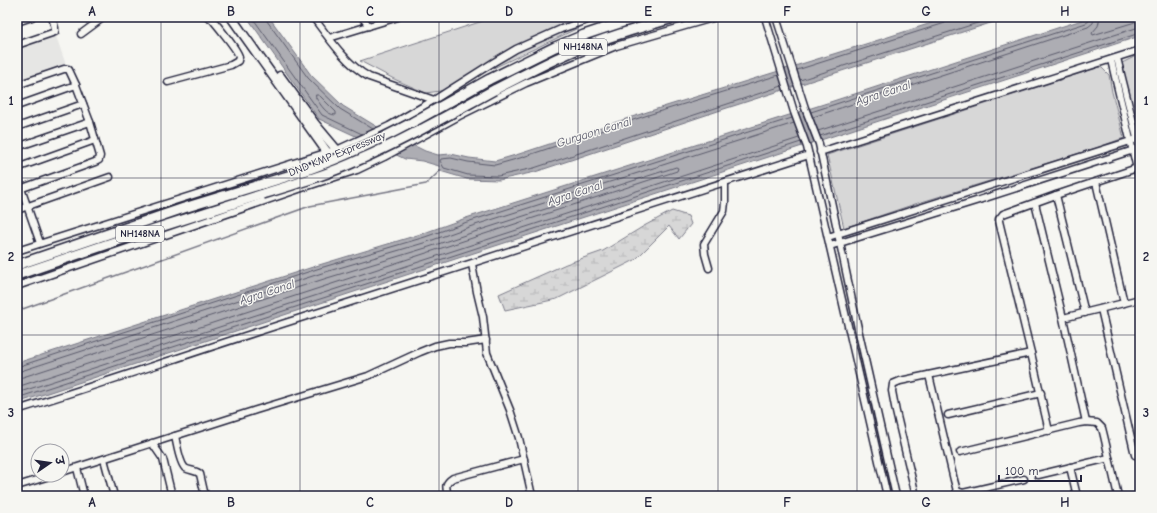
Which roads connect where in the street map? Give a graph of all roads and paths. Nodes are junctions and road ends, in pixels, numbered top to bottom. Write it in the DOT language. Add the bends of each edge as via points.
graph roads {
  1 [pos="32,17"];
  2 [pos="52,17"];
  3 [pos="104,17"];
  4 [pos="208,17"];
  5 [pos="231,17"];
  6 [pos="238,17"];
  7 [pos="313,17"];
  8 [pos="362,17"];
  9 [pos="398,17"];
  10 [pos="596,17"];
  11 [pos="638,17"];
  12 [pos="676,17"];
  13 [pos="716,17"];
  14 [pos="764,17"];
  15 [pos="776,17"];
  16 [pos="17,22"];
  17 [pos="369,26"];
  18 [pos="81,34"];
  19 [pos="329,38"];
  20 [pos="17,45"];
  21 [pos="1140,50"];
  22 [pos="1114,59"];
  23 [pos="469,78"];
  24 [pos="168,82"];
  25 [pos="17,85"];
  26 [pos="76,85"];
  27 [pos="434,100"];
  28 [pos="83,104"];
  29 [pos="483,105"];
  30 [pos="17,106"];
  31 [pos="90,122"];
  32 [pos="17,127"];
  33 [pos="1136,139"];
  34 [pos="96,140"];
  35 [pos="17,147"];
  36 [pos="336,149"];
  37 [pos="1138,149"];
  38 [pos="327,152"];
  39 [pos="820,152"];
  40 [pos="809,155"];
  41 [pos="296,162"];
  42 [pos="1139,167"];
  43 [pos="17,168"];
  44 [pos="17,177"];
  45 [pos="110,177"];
  46 [pos="1139,177"];
  47 [pos="1096,182"];
  48 [pos="725,183"];
  49 [pos="305,187"];
  50 [pos="19,189"];
  51 [pos="1056,195"];
  52 [pos="1035,203"];
  53 [pos="27,206"];
  54 [pos="17,210"];
  55 [pos="838,234"];
  56 [pos="828,237"];
  57 [pos="40,243"];
  58 [pos="840,243"];
  59 [pos="830,246"];
  60 [pos="17,251"];
  61 [pos="472,264"];
  62 [pos="17,265"];
  63 [pos="709,268"];
  64 [pos="17,275"];
  65 [pos="17,286"];
  66 [pos="1140,299"];
  67 [pos="1124,303"];
  68 [pos="1101,309"];
  69 [pos="1085,313"];
  70 [pos="1063,318"];
  71 [pos="486,340"];
  72 [pos="1031,353"];
  73 [pos="929,375"];
  74 [pos="1041,393"];
  75 [pos="17,410"];
  76 [pos="948,415"];
  77 [pos="1086,422"];
  78 [pos="1049,431"];
  79 [pos="176,436"];
  80 [pos="152,443"];
  81 [pos="960,452"];
  82 [pos="1135,455"];
  83 [pos="1110,458"];
  84 [pos="104,459"];
  85 [pos="524,459"];
  86 [pos="1070,467"];
  87 [pos="77,468"];
  88 [pos="70,470"];
  89 [pos="1038,475"];
  90 [pos="1024,479"];
  91 [pos="30,482"];
  92 [pos="17,486"];
  93 [pos="84,496"];
  94 [pos="114,496"];
  95 [pos="172,496"];
  96 [pos="205,496"];
  97 [pos="448,496"];
  98 [pos="532,496"];
  99 [pos="887,496"];
  100 [pos="896,496"];
  101 [pos="916,496"];
  102 [pos="1077,496"];
  103 [pos="1118,496"];
  1 -- 16 [label="street"];
  2 -- 20 [label="street" via="55,32"];
  3 -- 18 [label="street"];
  4 -- 24 [label="street" via="238,55 238,60 231,65"];
  5 -- 38 [label="main road"];
  6 -- 36 [label="main road" via="311,120"];
  7 -- 19 [label="street"];
  8 -- 17 [label="street"];
  9 -- 17 [label="street"];
  10 -- 23 [label="street" via="516,49"];
  11 -- 62 [label="highway, DND KMP Expressway / NH148NA, bridge" via="556,47 355,151 311,168"];
  12 -- 64 [label="highway, DND KMP Expressway / NH148NA, bridge" via="612,36 560,56 394,144 315,178"];
  13 -- 29 [label="street" via="616,46 526,83"];
  14 -- 40 [label="street"];
  15 -- 39 [label="street"];
  17 -- 19 [label="street"];
  19 -- 27 [label="street" via="363,74"];
  21 -- 22 [label="street"];
  22 -- 33 [label="street"];
  22 -- 39 [label="street"];
  23 -- 27 [label="street"];
  23 -- 29 [label="street"];
  25 -- 26 [label="street" via="66,68"];
  26 -- 28 [label="street"];
  26 -- 30 [label="street"];
  27 -- 36 [label="street" via="381,130"];
  28 -- 31 [label="street"];
  28 -- 32 [label="street"];
  29 -- 49 [label="street" via="357,170"];
  31 -- 34 [label="street"];
  31 -- 35 [label="street"];
  33 -- 37 [label="street"];
  33 -- 55 [label="street"];
  34 -- 43 [label="street"];
  34 -- 50 [label="street" via="100,154 97,161"];
  36 -- 38 [label="street"];
  37 -- 42 [label="street"];
  37 -- 58 [label="street"];
  38 -- 41 [label="street"];
  39 -- 55 [label="street"];
  40 -- 48 [label="street"];
  40 -- 56 [label="street"];
  41 -- 49 [label="street"];
  41 -- 57 [label="street"];
  42 -- 46 [label="street"];
  42 -- 47 [label="street"];
  44 -- 50 [label="street"];
  45 -- 53 [label="street"];
  47 -- 51 [label="street"];
  47 -- 67 [label="street"];
  48 -- 61 [label="street"];
  48 -- 63 [label="street" via="724,211 704,244"];
  49 -- 65 [label="street"];
  50 -- 53 [label="street"];
  51 -- 52 [label="street"];
  51 -- 69 [label="street"];
  52 -- 70 [label="street"];
  52 -- 72 [label="street" via="1003,214 999,219"];
  53 -- 54 [label="street"];
  53 -- 57 [label="street"];
  55 -- 56 [label="street"];
  55 -- 58 [label="street"];
  56 -- 59 [label="street"];
  57 -- 60 [label="street"];
  58 -- 59 [label="street"];
  58 -- 100 [label="street"];
  59 -- 99 [label="street"];
  61 -- 71 [label="street"];
  61 -- 75 [label="street"];
  66 -- 67 [label="street"];
  67 -- 68 [label="street"];
  68 -- 69 [label="street"];
  68 -- 82 [label="street"];
  69 -- 70 [label="street"];
  70 -- 77 [label="street"];
  71 -- 79 [label="street" via="436,346 368,376"];
  71 -- 85 [label="street" via="487,353 510,410"];
  72 -- 73 [label="street"];
  72 -- 74 [label="street"];
  73 -- 90 [label="street" via="957,491 964,493"];
  73 -- 101 [label="street" via="900,381 892,387"];
  74 -- 76 [label="street"];
  74 -- 78 [label="street"];
  77 -- 78 [label="street"];
  77 -- 83 [label="street" via="1097,423 1102,428"];
  78 -- 81 [label="street"];
  79 -- 80 [label="street"];
  79 -- 96 [label="street" via="183,464 188,469 199,472"];
  80 -- 84 [label="street"];
  80 -- 95 [label="street" via="163,459"];
  83 -- 86 [label="street"];
  83 -- 103 [label="street"];
  84 -- 87 [label="street"];
  84 -- 94 [label="street"];
  85 -- 97 [label="street" via="453,478 446,484"];
  85 -- 98 [label="street"];
  86 -- 89 [label="street"];
  86 -- 102 [label="street"];
  87 -- 88 [label="street"];
  87 -- 93 [label="street"];
  91 -- 92 [label="street"];
}
